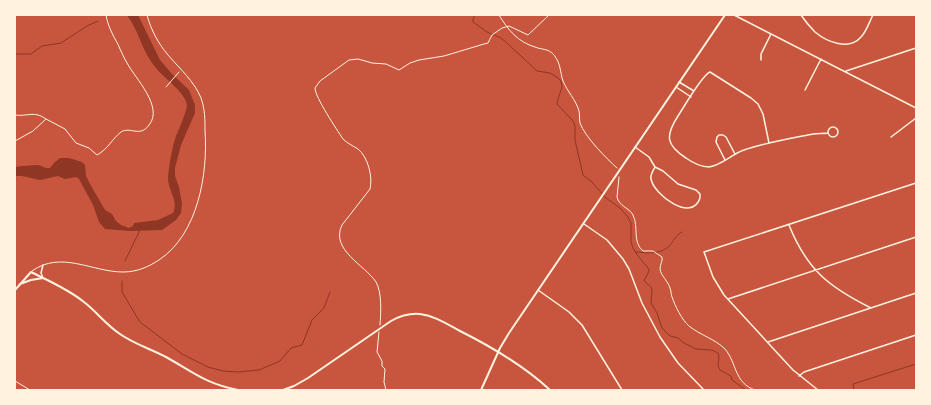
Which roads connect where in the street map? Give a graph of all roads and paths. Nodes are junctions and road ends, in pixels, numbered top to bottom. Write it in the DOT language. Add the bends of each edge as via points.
graph roads {
  1 [pos="106,15"];
  2 [pos="147,15"];
  3 [pos="499,15"];
  4 [pos="549,15"];
  5 [pos="725,15"];
  6 [pos="734,15"];
  7 [pos="801,15"];
  8 [pos="872,15"];
  9 [pos="507,27"];
  10 [pos="771,34"];
  11 [pos="916,48"];
  12 [pos="821,59"];
  13 [pos="761,60"];
  14 [pos="179,72"];
  15 [pos="846,72"];
  16 [pos="679,82"];
  17 [pos="166,87"];
  18 [pos="676,87"];
  19 [pos="805,90"];
  20 [pos="694,91"];
  21 [pos="691,97"];
  22 [pos="916,108"];
  23 [pos="15,115"];
  24 [pos="916,118"];
  25 [pos="46,119"];
  26 [pos="828,133"];
  27 [pos="891,137"];
  28 [pos="15,141"];
  29 [pos="769,143"];
  30 [pos="635,147"];
  31 [pos="735,154"];
  32 [pos="725,160"];
  33 [pos="655,167"];
  34 [pos="618,168"];
  35 [pos="620,177"];
  36 [pos="916,183"];
  37 [pos="584,224"];
  38 [pos="789,224"];
  39 [pos="916,237"];
  40 [pos="43,265"];
  41 [pos="815,270"];
  42 [pos="31,272"];
  43 [pos="43,278"];
  44 [pos="19,284"];
  45 [pos="15,290"];
  46 [pos="538,290"];
  47 [pos="916,293"];
  48 [pos="728,299"];
  49 [pos="871,308"];
  50 [pos="380,328"];
  51 [pos="916,336"];
  52 [pos="767,342"];
  53 [pos="498,352"];
  54 [pos="799,376"];
  55 [pos="15,381"];
  56 [pos="30,390"];
  57 [pos="238,390"];
  58 [pos="283,390"];
  59 [pos="386,390"];
  60 [pos="481,390"];
  61 [pos="550,390"];
  62 [pos="622,390"];
  63 [pos="704,390"];
  64 [pos="755,390"];
  65 [pos="818,390"];
  1 -- 25 [label="path" via="126,61 143,85 153,112 151,122 142,131 123,130 97,155 89,148 76,143 65,129"];
  2 -- 40 [label="street" via="160,44 195,88 203,105 205,168 190,222 181,240 165,256 150,266 135,271 111,271 59,261"];
  3 -- 9 [label="path"];
  4 -- 9 [label="path" via="528,35"];
  5 -- 16 [label="street"];
  6 -- 10 [label="street"];
  7 -- 8 [label="street" via="821,36 844,45 852,44 861,37"];
  9 -- 34 [label="path" via="525,43 535,48 546,49 554,56 579,110 579,121 584,131"];
  9 -- 50 [label="path" via="492,35 488,43 410,63 399,70 386,64 349,60 320,81 315,88 317,96 343,138 359,150 368,162 370,189 342,225 339,235 342,246 376,282 379,289"];
  10 -- 12 [label="street"];
  10 -- 13 [label="street" via="761,54"];
  11 -- 15 [label="street"];
  12 -- 15 [label="street"];
  12 -- 19 [label="street"];
  14 -- 17 [label="path"];
  15 -- 22 [label="street"];
  16 -- 18 [label="street"];
  16 -- 20 [label="street"];
  18 -- 21 [label="street"];
  18 -- 30 [label="street"];
  20 -- 21 [label="street"];
  20 -- 29 [label="street" via="710,72 751,98 761,110"];
  21 -- 32 [label="street" via="670,129 672,147 700,166 712,166"];
  23 -- 25 [label="path" via="36,114"];
  24 -- 27 [label="street"];
  25 -- 28 [label="path" via="33,131"];
  26 -- 26 [label="street" via="832,137 836,137 838,133 833,127"];
  26 -- 29 [label="street"];
  29 -- 31 [label="street"];
  30 -- 33 [label="street" via="649,157"];
  30 -- 37 [label="street"];
  31 -- 32 [label="street"];
  31 -- 32 [label="street" via="726,137 719,135 716,142"];
  33 -- 33 [label="street" via="678,184 697,191 700,196 697,204 688,207 676,206 670,202 652,181 651,176"];
  35 -- 64 [label="path" via="617,197 633,214 638,246 643,251 653,251 662,257 660,269 684,319 689,326 724,348 734,370 747,386"];
  36 -- 38 [label="street"];
  37 -- 46 [label="street"];
  37 -- 63 [label="street" via="607,240 623,258 660,337 678,363"];
  38 -- 41 [label="street" via="800,248"];
  38 -- 48 [label="street" via="704,252 714,280"];
  39 -- 41 [label="street"];
  40 -- 42 [label="street"];
  40 -- 43 [label="street"];
  41 -- 48 [label="street"];
  41 -- 49 [label="street" via="835,288"];
  42 -- 43 [label="street"];
  42 -- 44 [label="street"];
  43 -- 44 [label="street"];
  43 -- 57 [label="street" via="78,297 125,338 162,354 201,379"];
  44 -- 45 [label="street"];
  46 -- 53 [label="street"];
  46 -- 62 [label="street" via="582,324"];
  47 -- 49 [label="street"];
  48 -- 52 [label="street"];
  49 -- 52 [label="street"];
  50 -- 53 [label="street" via="403,316 422,315 436,319"];
  50 -- 58 [label="street" via="308,378"];
  50 -- 59 [label="path" via="377,352 385,369"];
  51 -- 54 [label="street" via="804,372"];
  52 -- 54 [label="street"];
  53 -- 60 [label="street"];
  53 -- 61 [label="street" via="529,372"];
  54 -- 65 [label="street"];
  55 -- 56 [label="street"];
}
